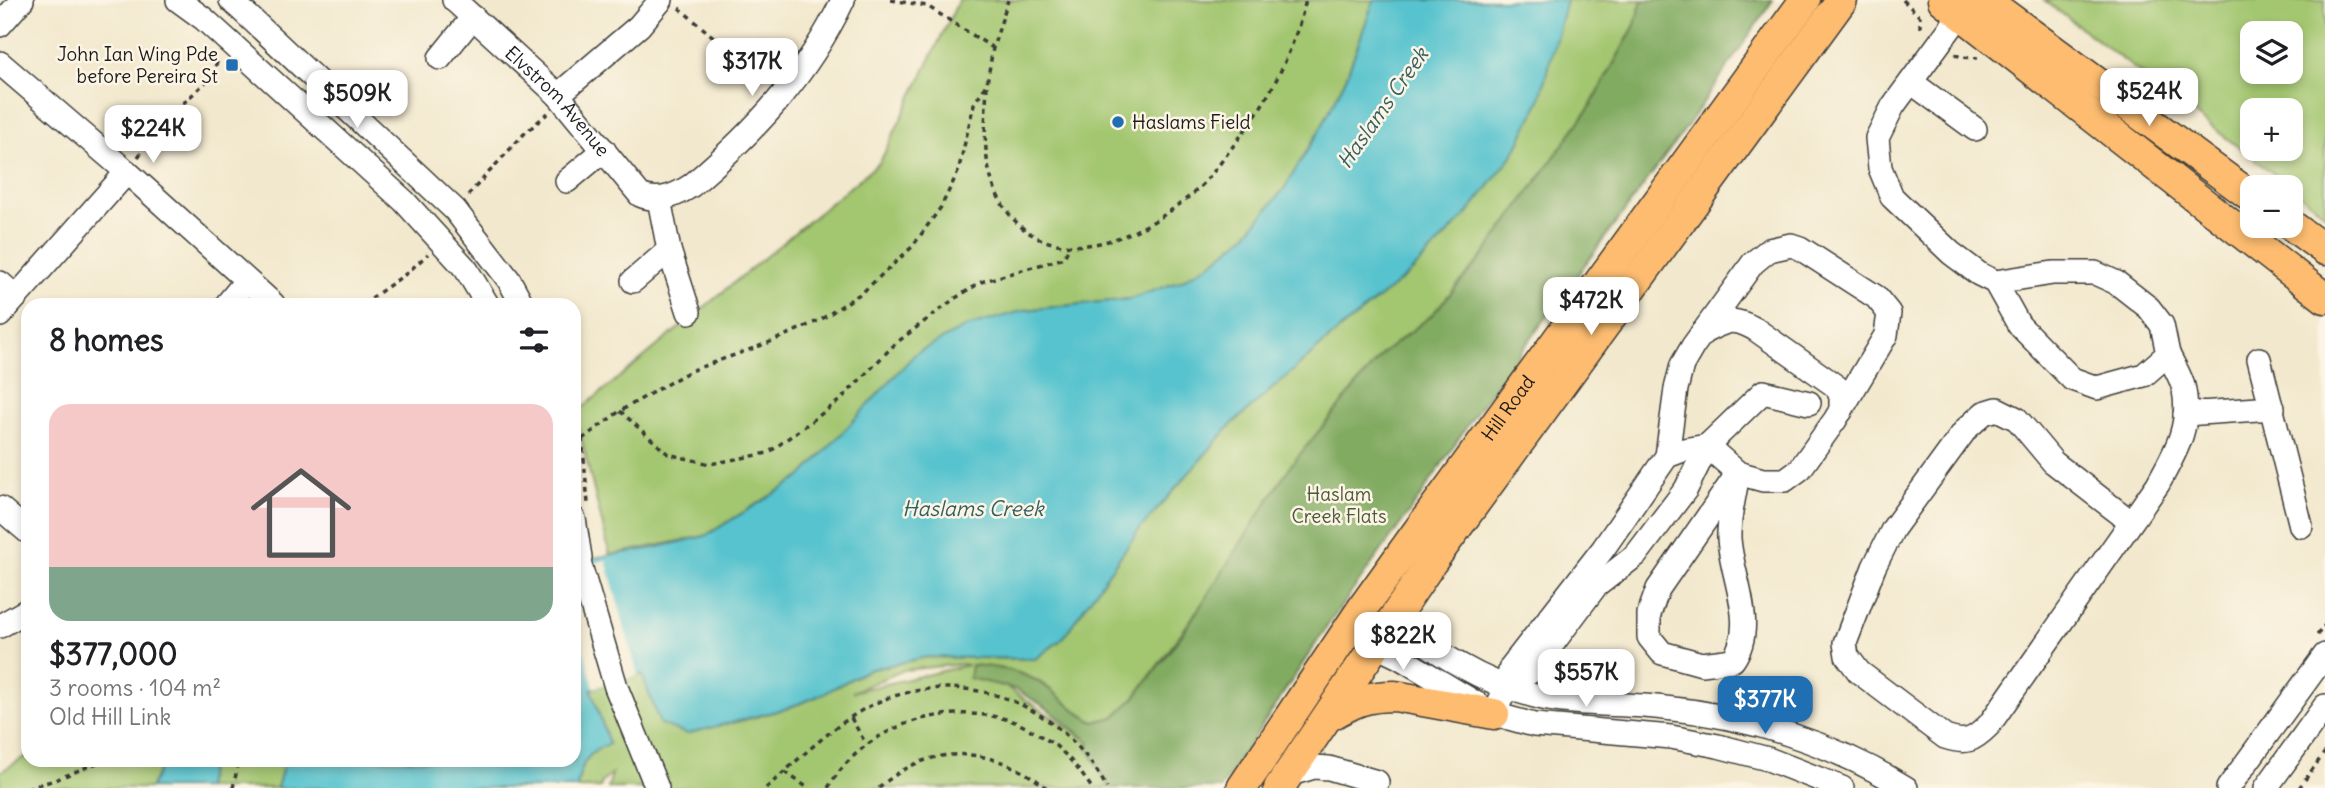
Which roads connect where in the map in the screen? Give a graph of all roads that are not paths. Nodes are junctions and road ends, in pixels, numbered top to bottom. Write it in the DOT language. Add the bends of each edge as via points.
graph roads {
  1 [pos="22,0"];
  2 [pos="178,0"];
  3 [pos="231,0"];
  4 [pos="454,0"];
  5 [pos="661,0"];
  6 [pos="843,0"];
  7 [pos="1805,0"];
  8 [pos="1842,0"];
  9 [pos="1965,3"];
  10 [pos="473,17"];
  11 [pos="0,25"];
  12 [pos="440,58"];
  13 [pos="0,63"];
  14 [pos="1910,82"];
  15 [pos="561,98"];
  16 [pos="1975,129"];
  17 [pos="604,150"];
  18 [pos="127,172"];
  19 [pos="567,181"];
  20 [pos="2240,189"];
  21 [pos="659,200"];
  22 [pos="2303,234"];
  23 [pos="669,250"];
  24 [pos="2325,250"];
  25 [pos="246,281"];
  26 [pos="633,281"];
  27 [pos="1996,282"];
  28 [pos="8,290"];
  29 [pos="232,298"];
  30 [pos="266,298"];
  31 [pos="483,298"];
  32 [pos="519,298"];
  33 [pos="2325,298"];
  34 [pos="689,312"];
  35 [pos="0,315"];
  36 [pos="1702,333"];
  37 [pos="2168,354"];
  38 [pos="2259,359"];
  39 [pos="1809,403"];
  40 [pos="2273,408"];
  41 [pos="1841,411"];
  42 [pos="2186,414"];
  43 [pos="1707,446"];
  44 [pos="1667,456"];
  45 [pos="1738,474"];
  46 [pos="0,508"];
  47 [pos="2131,522"];
  48 [pos="21,525"];
  49 [pos="2301,526"];
  50 [pos="581,568"];
  51 [pos="1588,582"];
  52 [pos="21,614"];
  53 [pos="1356,618"];
  54 [pos="0,626"];
  55 [pos="1383,635"];
  56 [pos="2325,657"];
  57 [pos="1500,701"];
  58 [pos="2325,706"];
  59 [pos="1325,719"];
  60 [pos="1283,781"];
  61 [pos="1377,782"];
  62 [pos="657,788"];
  63 [pos="1242,788"];
  64 [pos="1842,788"];
  65 [pos="1906,788"];
  66 [pos="2228,788"];
  67 [pos="2266,788"];
  1 -- 11 [label="street"];
  2 -- 31 [label="street" via="404,201 466,269"];
  3 -- 32 [label="street" via="455,210"];
  4 -- 10 [label="street, Elvstrom Avenue"];
  5 -- 15 [label="street"];
  6 -- 21 [label="street" via="824,40 758,125 692,185"];
  7 -- 53 [label="main road, Hill Road"];
  8 -- 55 [label="main road, Hill Road" via="1537,415"];
  9 -- 14 [label="street"];
  9 -- 20 [label="main road"];
  9 -- 33 [label="main road"];
  10 -- 12 [label="street"];
  10 -- 15 [label="street, Elvstrom Avenue"];
  13 -- 18 [label="street"];
  14 -- 16 [label="street"];
  14 -- 27 [label="street" via="1877,138 1880,168 1892,197 1951,253"];
  15 -- 17 [label="street, Elvstrom Avenue"];
  17 -- 19 [label="street"];
  17 -- 21 [label="street, Elvstrom Avenue" via="640,195"];
  18 -- 25 [label="street"];
  18 -- 28 [label="street"];
  21 -- 23 [label="street"];
  22 -- 24 [label="main road"];
  23 -- 26 [label="street"];
  23 -- 34 [label="street"];
  25 -- 29 [label="street"];
  25 -- 30 [label="street"];
  27 -- 37 [label="street" via="2053,273 2095,273 2149,308 2162,326"];
  27 -- 37 [label="street" via="2019,326 2072,379 2096,388 2144,375"];
  28 -- 35 [label="street"];
  36 -- 41 [label="street" via="1726,321 1755,329 1837,387"];
  36 -- 41 [label="street" via="1753,263 1769,250 1791,245 1800,248 1876,297 1888,313 1886,335"];
  36 -- 44 [label="street" via="1682,365"];
  37 -- 42 [label="street" via="2184,387"];
  38 -- 40 [label="street"];
  39 -- 43 [label="street" via="1763,392"];
  40 -- 42 [label="street"];
  40 -- 49 [label="street"];
  41 -- 45 [label="street" via="1800,469 1785,480"];
  42 -- 47 [label="street" via="2181,442"];
  43 -- 44 [label="street"];
  43 -- 45 [label="street"];
  43 -- 51 [label="street" via="1686,489 1636,555"];
  44 -- 51 [label="street" via="1603,549"];
  45 -- 45 [label="street" via="1729,537 1744,623 1741,648 1733,660 1702,664 1662,653 1649,638 1649,614 1658,589"];
  46 -- 48 [label="street"];
  47 -- 47 [label="street" via="1978,736 1961,742 1945,737 1859,672 1847,656 1845,643 1874,566 1894,529 1966,429 1984,413 1997,409 2017,419 2053,462"];
  50 -- 62 [label="street" via="616,687"];
  51 -- 57 [label="street" via="1511,667"];
  52 -- 54 [label="street"];
  53 -- 55 [label="main road"];
  53 -- 63 [label="main road, Hill Road"];
  55 -- 57 [label="street" via="1399,657"];
  55 -- 59 [label="main road, Hill Road"];
  56 -- 66 [label="street"];
  57 -- 59 [label="main road" via="1366,697"];
  57 -- 64 [label="street" via="1534,725 1671,737 1718,746 1768,759"];
  57 -- 65 [label="street" via="1546,698 1706,713 1754,724 1841,755"];
  58 -- 67 [label="street"];
  59 -- 60 [label="main road, Hill Road"];
  60 -- 61 [label="street" via="1314,767"];
}
